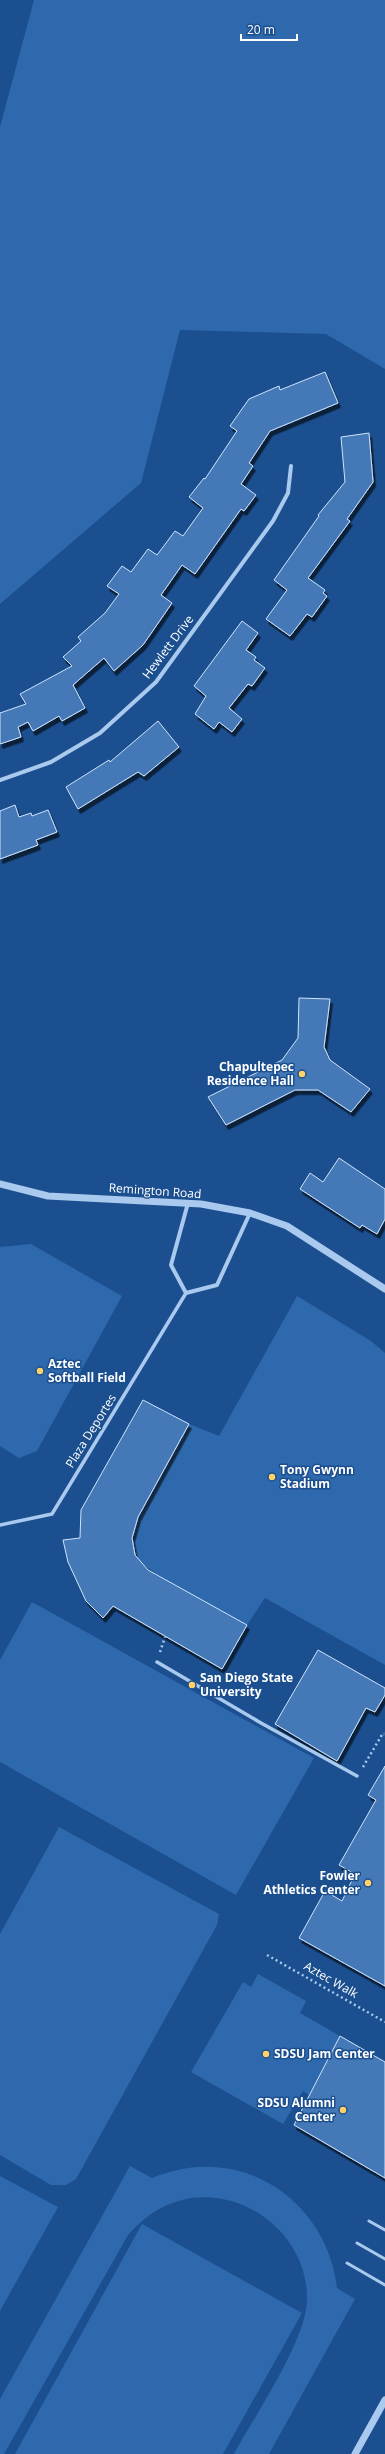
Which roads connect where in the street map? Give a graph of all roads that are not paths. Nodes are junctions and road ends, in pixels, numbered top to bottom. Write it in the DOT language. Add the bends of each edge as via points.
graph roads {
  1 [pos="291,466"];
  2 [pos="0,780"];
  3 [pos="0,1184"];
  4 [pos="188,1203"];
  5 [pos="250,1213"];
  6 [pos="385,1289"];
  7 [pos="186,1293"];
  8 [pos="0,1525"];
  9 [pos="156,1662"];
  10 [pos="357,1776"];
  11 [pos="369,2221"];
  12 [pos="385,2230"];
  13 [pos="357,2243"];
  14 [pos="385,2259"];
  15 [pos="347,2263"];
  16 [pos="385,2285"];
  17 [pos="385,2400"];
  18 [pos="355,2454"];
  1 -- 2 [label="street, Hewlett Drive" via="288,493 273,521 156,682 100,733 51,762"];
  3 -- 4 [label="street, Remington Road" via="48,1196"];
  4 -- 5 [label="street, Remington Road"];
  4 -- 7 [label="street" via="171,1265"];
  5 -- 6 [label="street, Remington Road" via="287,1226"];
  5 -- 7 [label="street" via="217,1285"];
  7 -- 8 [label="street, Plaza Deportes" via="52,1514"];
  9 -- 10 [label="street"];
  11 -- 12 [label="lane"];
  13 -- 14 [label="lane"];
  15 -- 16 [label="lane"];
  17 -- 18 [label="street"];
}
